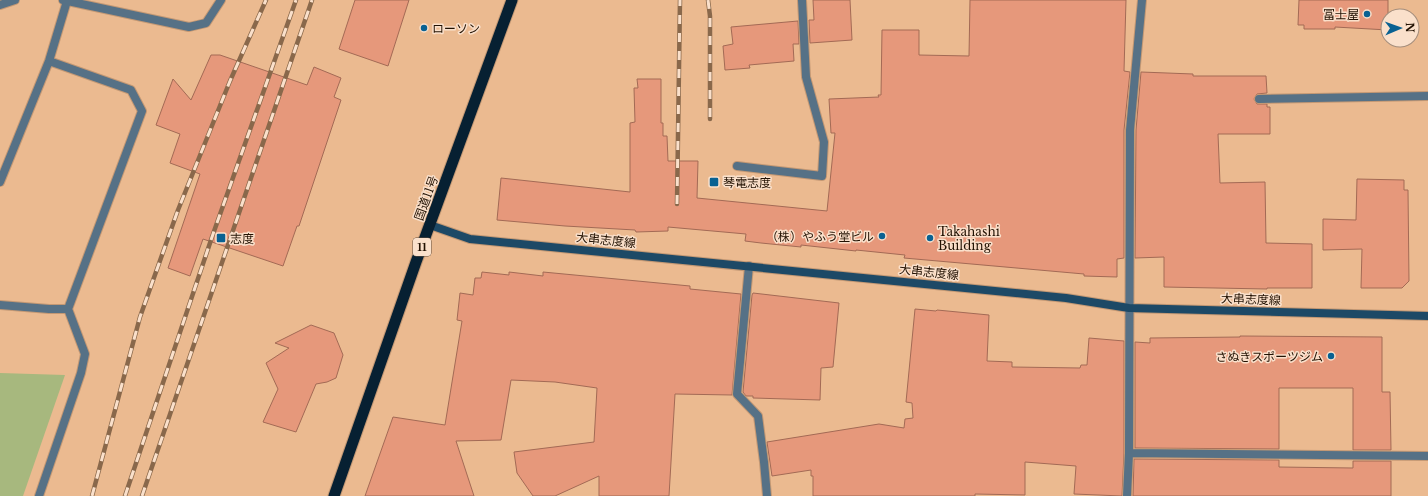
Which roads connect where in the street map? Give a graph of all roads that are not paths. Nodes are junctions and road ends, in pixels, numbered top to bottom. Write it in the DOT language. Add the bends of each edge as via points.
graph roads {
  1 [pos="15,0"];
  2 [pos="65,0"];
  3 [pos="221,0"];
  4 [pos="512,0"];
  5 [pos="802,0"];
  6 [pos="1142,0"];
  7 [pos="0,5"];
  8 [pos="49,61"];
  9 [pos="1428,96"];
  10 [pos="1259,99"];
  11 [pos="737,166"];
  12 [pos="0,182"];
  13 [pos="430,225"];
  14 [pos="749,266"];
  15 [pos="0,305"];
  16 [pos="1129,308"];
  17 [pos="68,309"];
  18 [pos="1428,316"];
  19 [pos="1129,452"];
  20 [pos="1428,456"];
  21 [pos="39,496"];
  22 [pos="334,496"];
  23 [pos="767,496"];
  24 [pos="1127,496"];
  1 -- 7 [label="street"];
  2 -- 3 [label="street" via="189,27 206,23"];
  2 -- 8 [label="street"];
  4 -- 13 [label="highway, 国道11号 / 11"];
  5 -- 11 [label="street" via="806,77 824,142 822,176"];
  6 -- 16 [label="street" via="1130,130"];
  8 -- 12 [label="street"];
  8 -- 17 [label="street" via="131,90 142,110"];
  9 -- 10 [label="street"];
  13 -- 14 [label="main road, 大串志度線" via="470,239"];
  13 -- 22 [label="highway, 国道11号 / 11"];
  14 -- 16 [label="main road, 大串志度線" via="1066,298"];
  14 -- 23 [label="street" via="737,394 758,416"];
  15 -- 17 [label="street"];
  16 -- 18 [label="main road, 大串志度線"];
  16 -- 19 [label="street"];
  17 -- 21 [label="street" via="85,354 81,373"];
  19 -- 20 [label="street"];
  19 -- 24 [label="street"];
}
